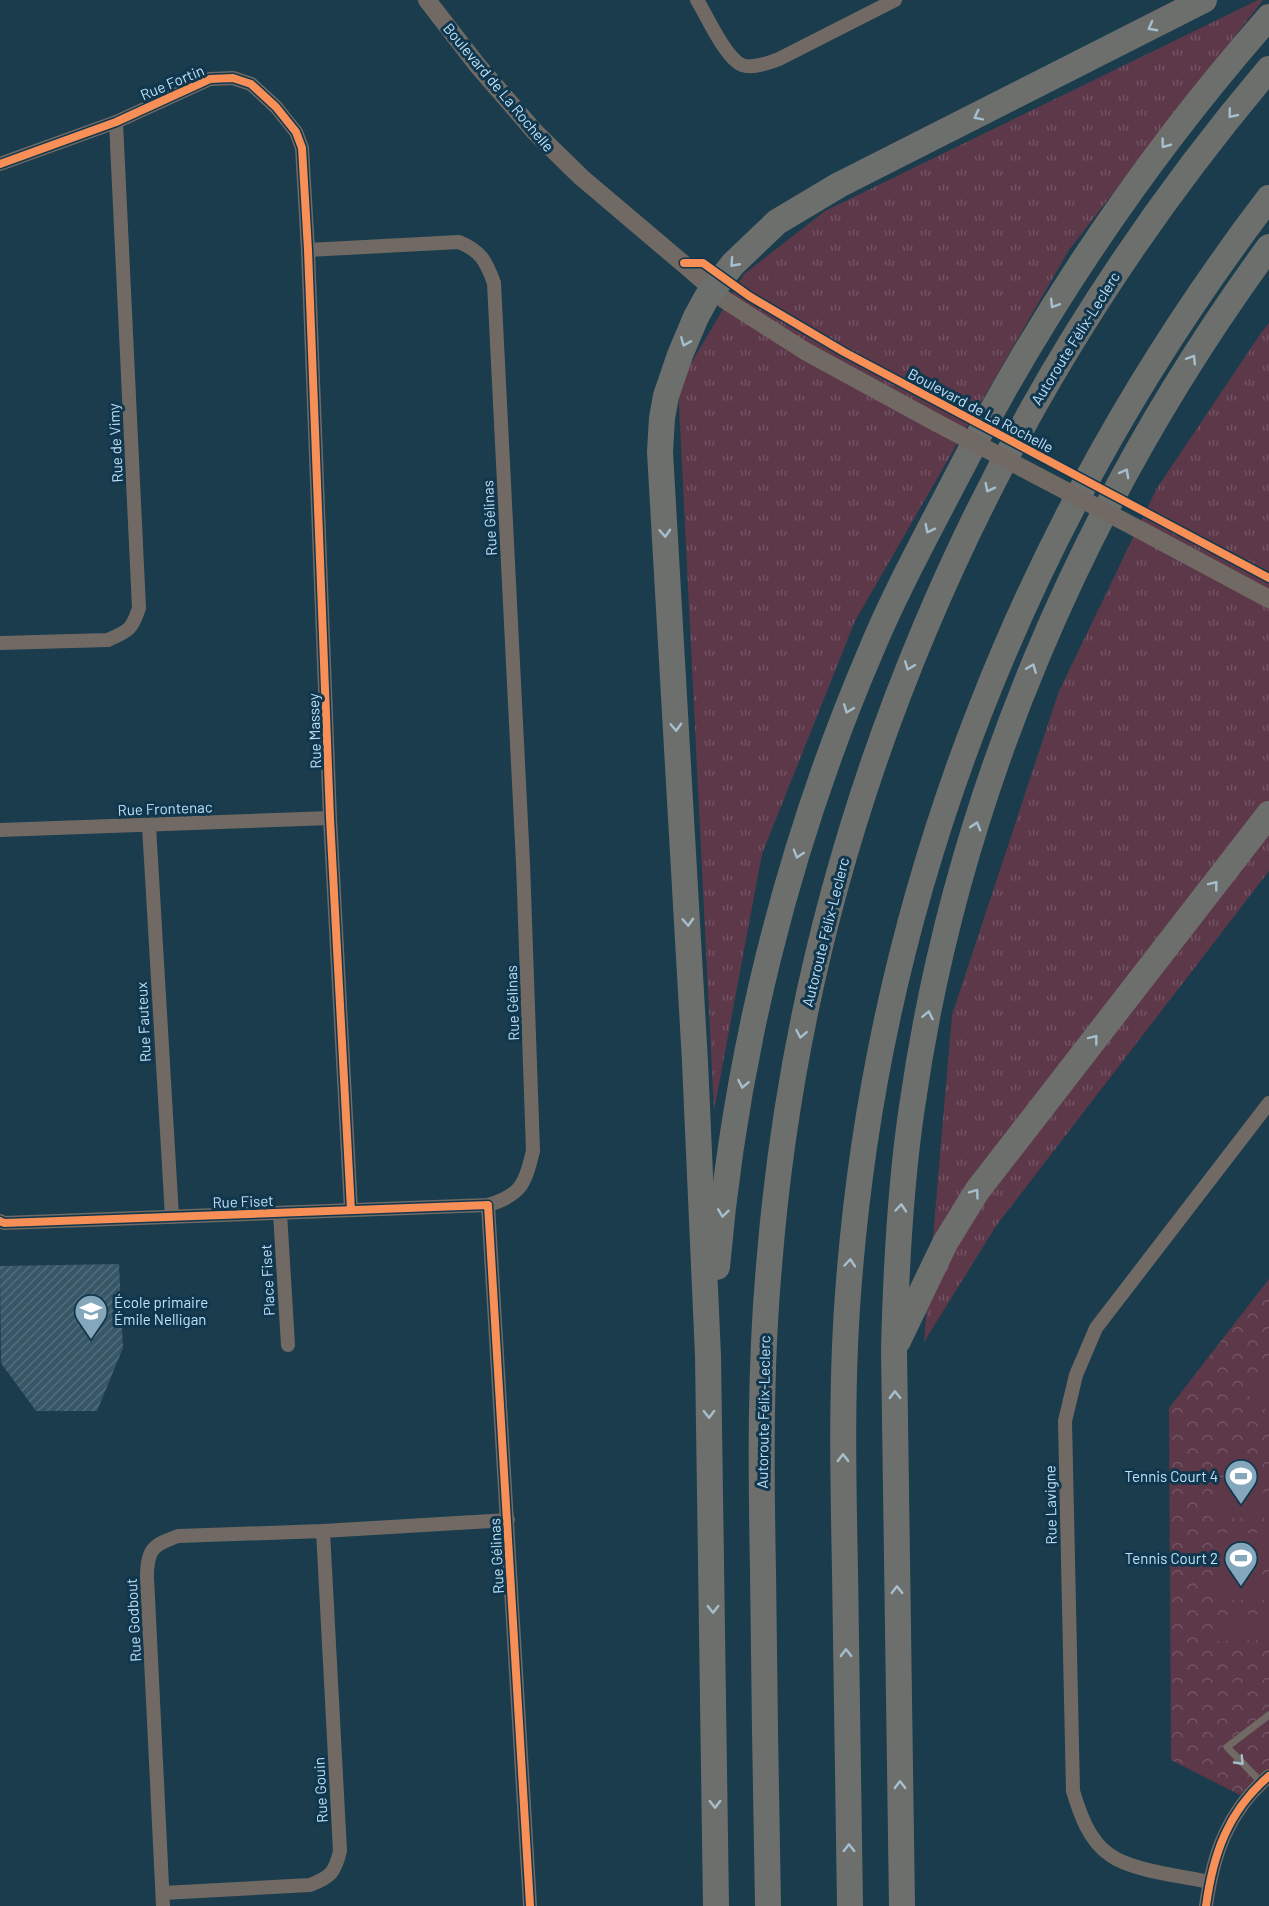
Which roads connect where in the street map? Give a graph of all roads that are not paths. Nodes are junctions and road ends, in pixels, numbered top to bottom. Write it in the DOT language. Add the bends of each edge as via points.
graph roads {
  1 [pos="427,0"];
  2 [pos="697,0"];
  3 [pos="895,0"];
  4 [pos="1204,0"];
  5 [pos="1269,17"];
  6 [pos="1269,69"];
  7 [pos="116,122"];
  8 [pos="0,164"];
  9 [pos="1269,198"];
  10 [pos="1269,247"];
  11 [pos="308,250"];
  12 [pos="712,290"];
  13 [pos="1269,598"];
  14 [pos="0,644"];
  15 [pos="1269,814"];
  16 [pos="330,818"];
  17 [pos="149,826"];
  18 [pos="0,830"];
  19 [pos="1269,1103"];
  20 [pos="488,1205"];
  21 [pos="351,1210"];
  22 [pos="280,1213"];
  23 [pos="172,1217"];
  24 [pos="0,1221"];
  25 [pos="288,1345"];
  26 [pos="894,1350"];
  27 [pos="708,1356"];
  28 [pos="508,1520"];
  29 [pos="322,1531"];
  30 [pos="1269,1715"];
  31 [pos="1265,1779"];
  32 [pos="1209,1882"];
  33 [pos="163,1900"];
  34 [pos="530,1906"];
  35 [pos="716,1906"];
  36 [pos="768,1906"];
  37 [pos="850,1906"];
  38 [pos="902,1906"];
  39 [pos="1206,1906"];
  1 -- 12 [label="street, Boulevard de La Rochelle" via="535,132"];
  2 -- 3 [label="street" via="730,56 743,65 762,65"];
  4 -- 12 [label="highway, one-way" via="798,208 764,234"];
  5 -- 27 [label="highway, one-way" via="1158,153 1065,286 971,448 869,654 815,798 765,975 730,1155"];
  6 -- 36 [label="highway, Autoroute Félix-Leclerc, one-way" via="1139,237 1057,365 992,481 936,599 898,694 849,839 826,922 801,1029 785,1122 766,1306 761,1455"];
  7 -- 8 [label="street, Rue Fortin"];
  7 -- 11 [label="street, Rue Fortin" via="210,79 233,78 250,84 276,107 296,132 302,148"];
  7 -- 14 [label="street, Rue de Vimy" via="139,608 134,624 108,640"];
  37 -- 9 [label="highway, one-way" via="843,1461 846,1328 863,1158 901,958 967,743 1047,556 1088,475 1149,371 1226,254"];
  26 -- 10 [label="highway, one-way" via="900,1208 922,1043 955,897 998,758 1045,635 1107,506 1182,376"];
  11 -- 16 [label="street, Rue Massey"];
  11 -- 20 [label="street, Rue Gélinas" via="459,242 474,248 488,265 494,283 533,1151 526,1179 509,1199"];
  12 -- 13 [label="street, Boulevard de La Rochelle, bridge" via="796,345 937,423"];
  12 -- 27 [label="highway, one-way" via="696,317 671,378 663,408 660,452"];
  26 -- 15 [label="highway, one-way" via="964,1210"];
  16 -- 17 [label="street, Rue Frontenac"];
  16 -- 21 [label="street, Rue Massey"];
  17 -- 18 [label="street, Rue Frontenac"];
  17 -- 23 [label="street, Rue Fauteux"];
  19 -- 32 [label="street, Rue Lavigne" via="1096,1328 1076,1375 1065,1421 1073,1791 1081,1817 1110,1856 1136,1867"];
  20 -- 21 [label="street, Rue Fiset"];
  20 -- 28 [label="street, Rue Gélinas"];
  21 -- 22 [label="street, Rue Fiset"];
  22 -- 23 [label="street, Rue Fiset"];
  22 -- 25 [label="street, Place Fiset"];
  23 -- 24 [label="street, Rue Fiset"];
  38 -- 26 [label="highway, one-way"];
  27 -- 35 [label="highway, one-way"];
  28 -- 29 [label="street, Rue Godbout"];
  28 -- 34 [label="street, Rue Gélinas"];
  29 -- 33 [label="street, Rue Gouin" via="340,1851 336,1867 327,1878 310,1885"];
  29 -- 33 [label="street, Rue Godbout" via="178,1536 159,1542 152,1549 147,1577"];
  30 -- 31 [label="lane, one-way" via="1227,1747"];
  31 -- 32 [label="street" via="1242,1803 1225,1831"];
  32 -- 39 [label="street"];
}
